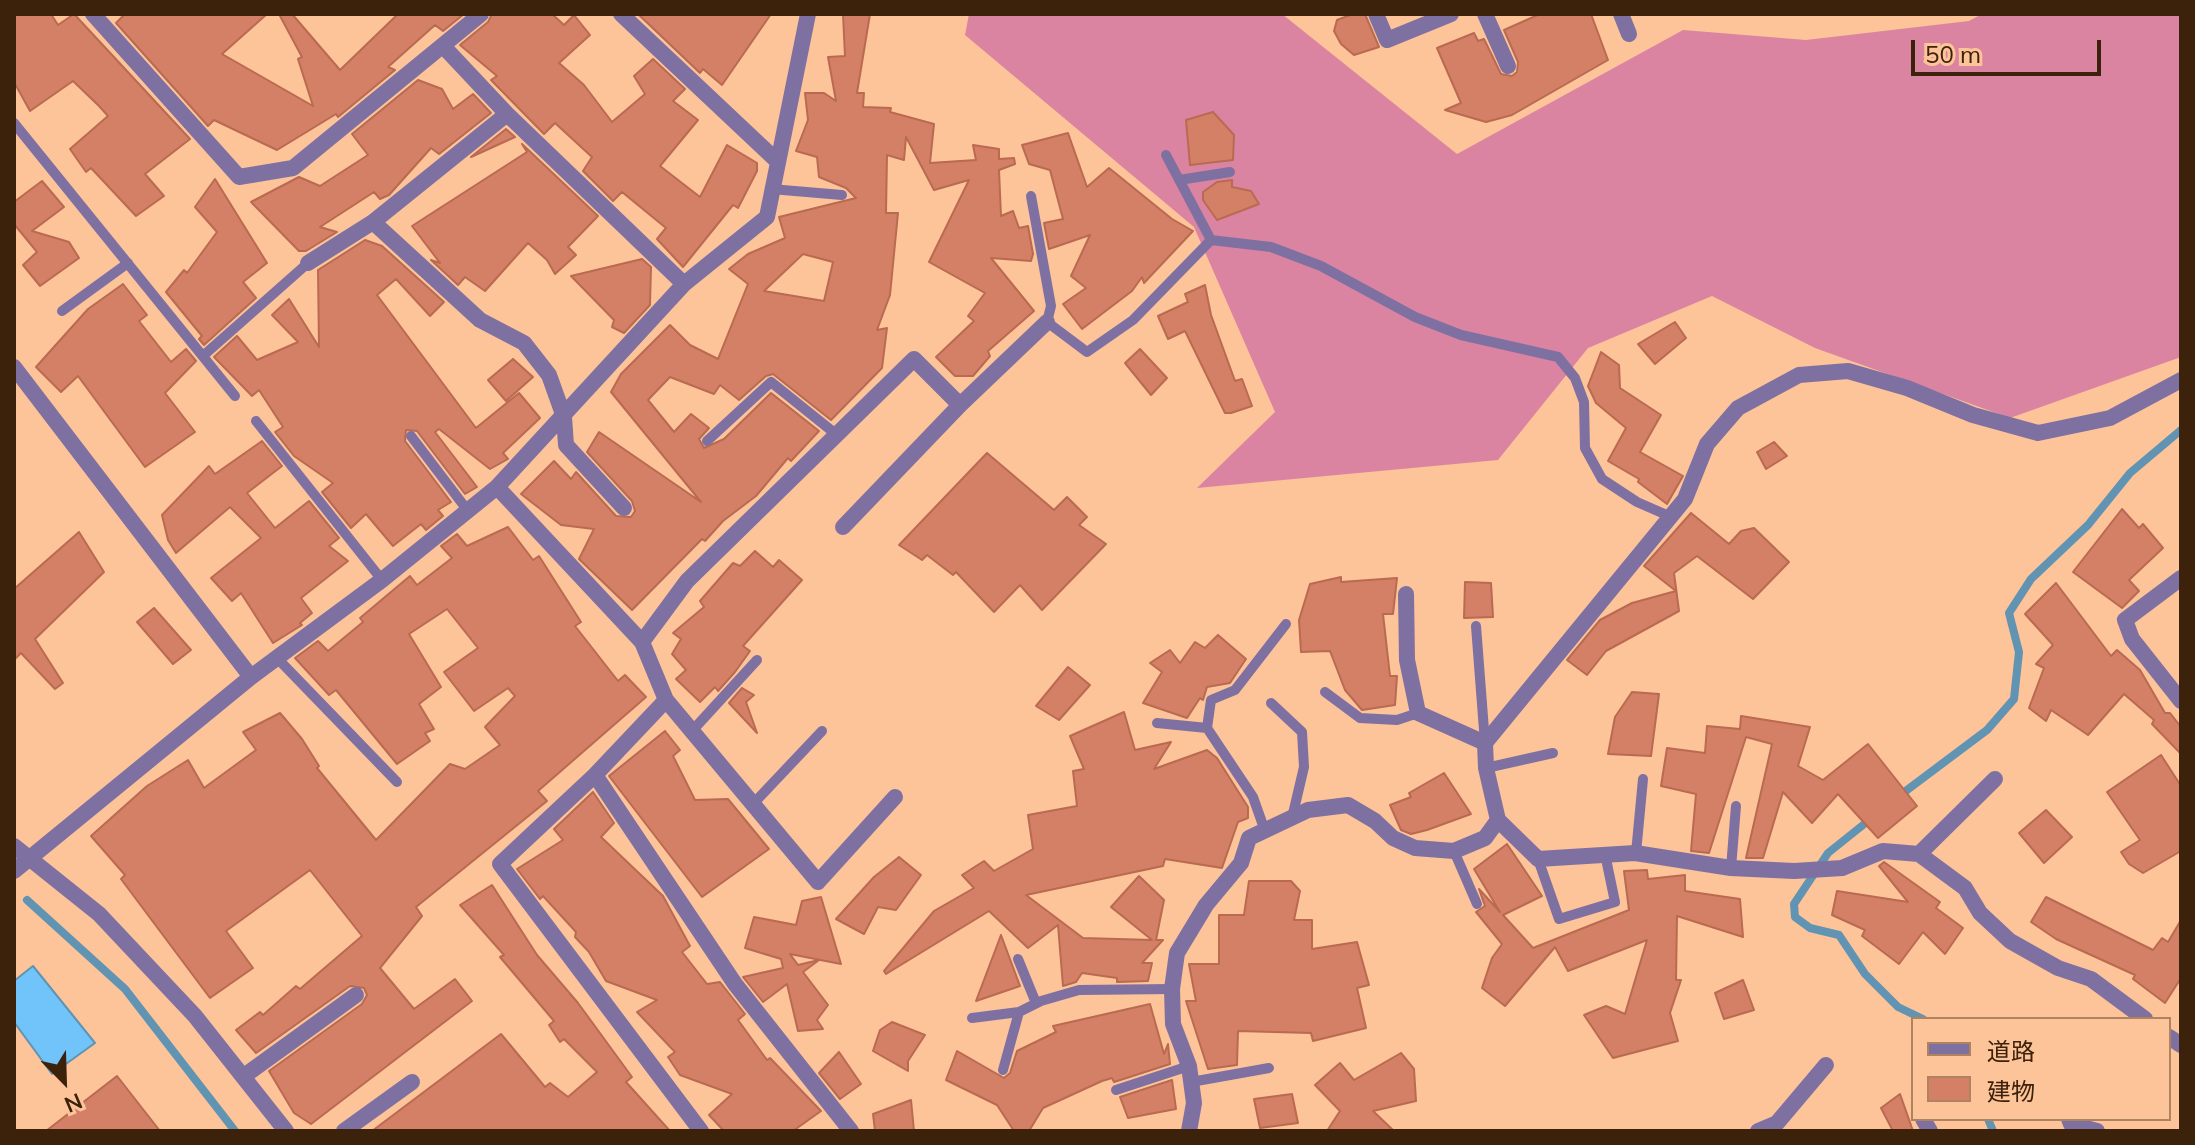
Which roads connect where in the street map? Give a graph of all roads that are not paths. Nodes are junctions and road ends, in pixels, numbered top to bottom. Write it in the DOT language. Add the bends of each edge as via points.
graph roads {
  1 [pos="93,14"];
  2 [pos="481,14"];
  3 [pos="621,14"];
  4 [pos="808,14"];
  5 [pos="1376,14"];
  6 [pos="1451,14"];
  7 [pos="1485,14"];
  8 [pos="1621,14"];
  9 [pos="1629,34"];
  10 [pos="444,47"];
  11 [pos="1508,66"];
  12 [pos="507,114"];
  13 [pos="14,123"];
  14 [pos="1166,155"];
  15 [pos="776,160"];
  16 [pos="1230,172"];
  17 [pos="1179,180"];
  18 [pos="771,189"];
  19 [pos="842,195"];
  20 [pos="1031,196"];
  21 [pos="373,222"];
  22 [pos="1211,240"];
  23 [pos="128,263"];
  24 [pos="308,263"];
  25 [pos="684,284"];
  26 [pos="62,311"];
  27 [pos="1047,322"];
  28 [pos="204,355"];
  29 [pos="14,367"];
  30 [pos="2181,380"];
  31 [pos="235,396"];
  32 [pos="960,405"];
  33 [pos="564,417"];
  34 [pos="256,421"];
  35 [pos="837,435"];
  36 [pos="411,436"];
  37 [pos="707,441"];
  38 [pos="497,487"];
  39 [pos="624,508"];
  40 [pos="468,511"];
  41 [pos="1669,516"];
  42 [pos="843,527"];
  43 [pos="2181,578"];
  44 [pos="382,580"];
  45 [pos="1406,594"];
  46 [pos="1286,624"];
  47 [pos="1476,626"];
  48 [pos="642,642"];
  49 [pos="277,658"];
  50 [pos="757,660"];
  51 [pos="251,677"];
  52 [pos="1325,692"];
  53 [pos="666,700"];
  54 [pos="2181,701"];
  55 [pos="1271,703"];
  56 [pos="1418,713"];
  57 [pos="1157,723"];
  58 [pos="1207,728"];
  59 [pos="692,731"];
  60 [pos="822,731"];
  61 [pos="1485,743"];
  62 [pos="1553,753"];
  63 [pos="1486,768"];
  64 [pos="595,775"];
  65 [pos="1643,779"];
  66 [pos="1995,779"];
  67 [pos="397,782"];
  68 [pos="895,797"];
  69 [pos="753,804"];
  70 [pos="1736,806"];
  71 [pos="1292,818"];
  72 [pos="1498,820"];
  73 [pos="1265,831"];
  74 [pos="14,846"];
  75 [pos="1454,851"];
  76 [pos="1636,853"];
  77 [pos="1605,854"];
  78 [pos="1919,854"];
  79 [pos="31,857"];
  80 [pos="1538,859"];
  81 [pos="1731,868"];
  82 [pos="14,871"];
  83 [pos="1477,904"];
  84 [pos="1018,959"];
  85 [pos="1172,989"];
  86 [pos="356,995"];
  87 [pos="1036,1003"];
  88 [pos="1019,1012"];
  89 [pos="2142,1017"];
  90 [pos="972,1018"];
  91 [pos="1826,1065"];
  92 [pos="1269,1068"];
  93 [pos="1003,1070"];
  94 [pos="1190,1074"];
  95 [pos="244,1076"];
  96 [pos="412,1082"];
  97 [pos="1116,1090"];
  98 [pos="2070,1121"];
  99 [pos="1778,1127"];
  100 [pos="286,1131"];
  101 [pos="344,1131"];
  102 [pos="701,1131"];
  103 [pos="851,1131"];
  104 [pos="1189,1131"];
  105 [pos="1758,1131"];
  106 [pos="2097,1131"];
  1 -- 10 [label="street" via="239,177 293,168"];
  2 -- 10 [label="street"];
  3 -- 15 [label="street"];
  4 -- 15 [label="street"];
  5 -- 6 [label="street" via="1387,40"];
  7 -- 11 [label="street"];
  8 -- 9 [label="street"];
  10 -- 12 [label="street"];
  12 -- 21 [label="street"];
  12 -- 25 [label="street"];
  13 -- 23 [label="lane"];
  14 -- 17 [label="lane"];
  15 -- 18 [label="street"];
  16 -- 17 [label="lane"];
  17 -- 22 [label="lane"];
  18 -- 19 [label="lane"];
  18 -- 25 [label="street" via="767,217"];
  20 -- 27 [label="lane" via="1051,306"];
  21 -- 24 [label="street"];
  21 -- 33 [label="street" via="480,320 524,343 549,375"];
  22 -- 27 [label="lane" via="1133,320 1087,352"];
  22 -- 41 [label="lane" via="1271,247 1450,330 1558,357 1575,378 1584,402 1585,448 1602,479"];
  23 -- 26 [label="lane"];
  23 -- 28 [label="lane"];
  24 -- 28 [label="lane"];
  25 -- 33 [label="street"];
  27 -- 32 [label="street"];
  28 -- 31 [label="lane"];
  29 -- 51 [label="street"];
  30 -- 41 [label="street" via="2110,418 2038,433 1848,371 1799,375 1738,408 1707,444 1685,499"];
  32 -- 35 [label="street" via="914,359"];
  32 -- 42 [label="street"];
  33 -- 38 [label="street"];
  33 -- 39 [label="street" via="566,445"];
  34 -- 44 [label="lane"];
  35 -- 37 [label="lane" via="771,382"];
  35 -- 48 [label="street" via="687,581"];
  36 -- 40 [label="lane"];
  38 -- 40 [label="street"];
  38 -- 48 [label="street"];
  40 -- 44 [label="street"];
  41 -- 61 [label="street"];
  43 -- 54 [label="street" via="2125,620 2132,639"];
  44 -- 49 [label="street"];
  45 -- 56 [label="street" via="1407,660"];
  46 -- 58 [label="lane" via="1235,690 1211,700"];
  47 -- 61 [label="lane"];
  48 -- 53 [label="street"];
  49 -- 51 [label="street"];
  49 -- 67 [label="lane"];
  50 -- 59 [label="lane"];
  51 -- 79 [label="street"];
  52 -- 56 [label="lane" via="1360,718 1397,720"];
  53 -- 59 [label="street"];
  53 -- 64 [label="street"];
  55 -- 71 [label="lane" via="1302,732 1304,767"];
  56 -- 61 [label="street"];
  57 -- 58 [label="lane"];
  58 -- 73 [label="lane" via="1253,797"];
  59 -- 69 [label="street"];
  60 -- 69 [label="lane"];
  61 -- 63 [label="street"];
  62 -- 63 [label="lane"];
  63 -- 72 [label="street"];
  64 -- 102 [label="street" via="500,864"];
  64 -- 103 [label="street" via="735,984"];
  65 -- 76 [label="lane"];
  66 -- 78 [label="street"];
  68 -- 69 [label="street" via="818,882"];
  70 -- 81 [label="lane"];
  71 -- 73 [label="street"];
  71 -- 75 [label="street" via="1308,810 1348,805 1415,848"];
  72 -- 75 [label="street" via="1485,838"];
  72 -- 80 [label="street"];
  73 -- 85 [label="street" via="1249,838 1241,863 1184,941"];
  74 -- 79 [label="street"];
  75 -- 83 [label="lane"];
  76 -- 77 [label="street"];
  76 -- 81 [label="street"];
  77 -- 80 [label="street"];
  77 -- 80 [label="lane" via="1615,902 1559,919"];
  78 -- 81 [label="street" via="1883,851 1842,868"];
  78 -- 89 [label="street" via="1965,888 1980,913 2010,941 2058,968 2091,979"];
  79 -- 82 [label="street"];
  79 -- 95 [label="street" via="99,914"];
  84 -- 87 [label="lane"];
  85 -- 87 [label="lane" via="1079,990"];
  85 -- 94 [label="street" via="1173,1024"];
  86 -- 95 [label="street"];
  87 -- 88 [label="lane"];
  88 -- 90 [label="lane"];
  88 -- 93 [label="lane"];
  91 -- 99 [label="street"];
  92 -- 94 [label="lane"];
  94 -- 97 [label="lane"];
  94 -- 104 [label="street" via="1194,1103"];
  95 -- 100 [label="street"];
  96 -- 101 [label="street"];
  98 -- 106 [label="street"];
  99 -- 105 [label="street"];
}
